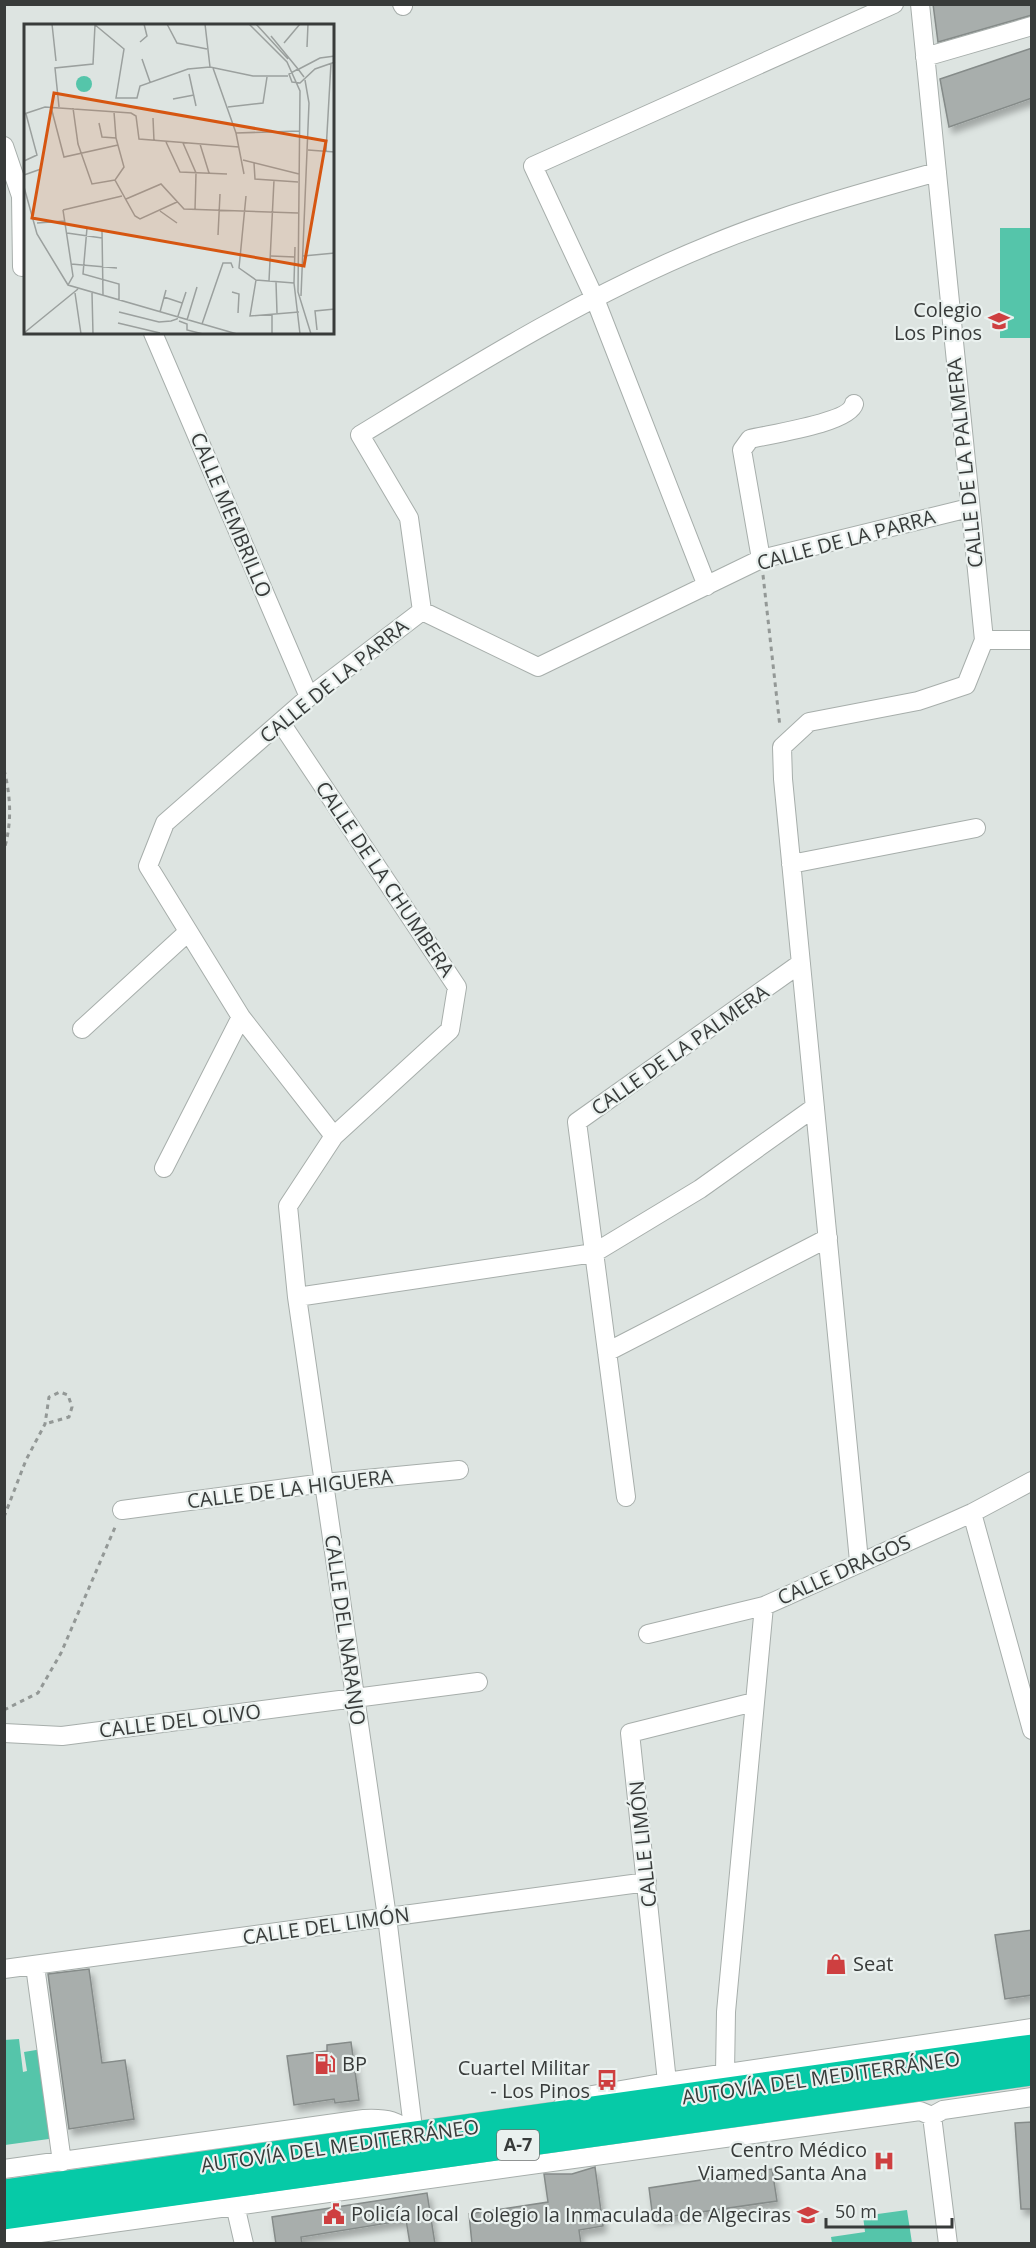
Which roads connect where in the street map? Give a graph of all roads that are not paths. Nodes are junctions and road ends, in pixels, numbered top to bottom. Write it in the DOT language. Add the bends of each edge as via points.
graph roads {
  1 [pos="894,4"];
  2 [pos="920,4"];
  3 [pos="1032,27"];
  4 [pos="925,57"];
  5 [pos="4,146"];
  6 [pos="937,172"];
  7 [pos="23,197"];
  8 [pos="17,268"];
  9 [pos="595,299"];
  10 [pos="153,334"];
  11 [pos="854,404"];
  12 [pos="969,508"];
  13 [pos="761,559"];
  14 [pos="707,586"];
  15 [pos="422,611"];
  16 [pos="984,640"];
  17 [pos="1032,640"];
  18 [pos="309,697"];
  19 [pos="281,723"];
  20 [pos="976,828"];
  21 [pos="791,864"];
  22 [pos="188,932"];
  23 [pos="801,963"];
  24 [pos="241,1017"];
  25 [pos="82,1029"];
  26 [pos="815,1107"];
  27 [pos="334,1136"];
  28 [pos="164,1168"];
  29 [pos="828,1238"];
  30 [pos="594,1253"];
  31 [pos="297,1297"];
  32 [pos="607,1352"];
  33 [pos="459,1470"];
  34 [pos="1032,1481"];
  35 [pos="324,1483"];
  36 [pos="626,1497"];
  37 [pos="122,1510"];
  38 [pos="972,1513"];
  39 [pos="859,1561"];
  40 [pos="764,1606"];
  41 [pos="648,1634"];
  42 [pos="478,1682"];
  43 [pos="355,1699"];
  44 [pos="754,1702"];
  45 [pos="1032,1730"];
  46 [pos="4,1733"];
  47 [pos="647,1882"];
  48 [pos="387,1917"];
  49 [pos="35,1966"];
  50 [pos="4,1969"];
  51 [pos="1032,2028"];
  52 [pos="1032,2048"];
  53 [pos="1032,2072"];
  54 [pos="725,2073"];
  55 [pos="667,2082"];
  56 [pos="1032,2097"];
  57 [pos="932,2116"];
  58 [pos="526,2120"];
  59 [pos="414,2136"];
  60 [pos="62,2162"];
  61 [pos="4,2169"];
  62 [pos="4,2193"];
  63 [pos="235,2205"];
  64 [pos="4,2216"];
  65 [pos="84,2235"];
  66 [pos="4,2238"];
  67 [pos="244,2244"];
  68 [pos="948,2244"];
  1 -- 9 [label="street" via="533,166"];
  2 -- 4 [label="street, CALLE DE LA PALMERA"];
  3 -- 4 [label="street"];
  4 -- 6 [label="street, CALLE DE LA PALMERA"];
  5 -- 7 [label="street"];
  6 -- 9 [label="street" via="807,210 711,244"];
  6 -- 12 [label="street, CALLE DE LA PALMERA"];
  7 -- 8 [label="street"];
  9 -- 14 [label="street"];
  9 -- 15 [label="street" via="480,362 360,435 409,518"];
  10 -- 18 [label="street, CALLE MEMBRILLO"];
  11 -- 13 [label="street" via="839,418 750,439 744,446"];
  12 -- 13 [label="street, CALLE DE LA PARRA"];
  12 -- 16 [label="street, CALLE DE LA PALMERA"];
  13 -- 14 [label="street, CALLE DE LA PARRA"];
  14 -- 15 [label="street, CALLE DE LA PARRA" via="538,667"];
  15 -- 18 [label="street, CALLE DE LA PARRA"];
  16 -- 17 [label="street"];
  16 -- 21 [label="street, CALLE DE LA PALMERA" via="966,685 918,701 809,722 782,747"];
  18 -- 19 [label="street, CALLE DE LA PARRA"];
  19 -- 22 [label="street, CALLE DE LA PARRA" via="165,823 148,866"];
  19 -- 27 [label="street, CALLE DE LA CHUMBERA" via="457,987 450,1030"];
  20 -- 21 [label="street"];
  21 -- 23 [label="street"];
  22 -- 24 [label="street, CALLE DE LA PARRA"];
  22 -- 25 [label="street"];
  23 -- 26 [label="street"];
  23 -- 30 [label="street, CALLE DE LA PALMERA" via="577,1122"];
  24 -- 27 [label="street, CALLE DE LA PARRA"];
  24 -- 28 [label="street"];
  26 -- 29 [label="street"];
  26 -- 30 [label="street" via="700,1189"];
  27 -- 31 [label="street, CALLE DEL NARANJO" via="288,1206"];
  29 -- 32 [label="street"];
  29 -- 39 [label="street"];
  30 -- 31 [label="street"];
  30 -- 32 [label="street, CALLE DE LA PALMERA"];
  31 -- 35 [label="street, CALLE DEL NARANJO"];
  32 -- 36 [label="street, CALLE DE LA PALMERA"];
  33 -- 35 [label="street, CALLE DE LA HIGUERA"];
  34 -- 38 [label="street, CALLE DRAGOS"];
  35 -- 37 [label="street, CALLE DE LA HIGUERA"];
  35 -- 43 [label="street, CALLE DEL NARANJO"];
  38 -- 39 [label="street, CALLE DRAGOS"];
  38 -- 45 [label="street"];
  39 -- 40 [label="street, CALLE DRAGOS"];
  40 -- 41 [label="street, CALLE DRAGOS"];
  40 -- 44 [label="street"];
  42 -- 43 [label="street, CALLE DEL OLIVO"];
  43 -- 46 [label="street, CALLE DEL OLIVO" via="62,1736"];
  43 -- 48 [label="street, CALLE DEL NARANJO"];
  44 -- 47 [label="street, CALLE LIMÓN" via="630,1733"];
  44 -- 54 [label="street" via="726,2012"];
  47 -- 48 [label="street, CALLE DEL LIMÓN"];
  47 -- 55 [label="street, CALLE LIMÓN"];
  48 -- 49 [label="street, CALLE DEL LIMÓN"];
  48 -- 59 [label="street, CALLE DEL NARANJO"];
  49 -- 50 [label="street, CALLE DEL LIMÓN"];
  49 -- 60 [label="street"];
  51 -- 54 [label="street"];
  52 -- 58 [label="highway, AUTOVÍA DEL MEDITERRÁNEO / A-7"];
  53 -- 64 [label="highway, AUTOVÍA DEL MEDITERRÁNEO / A-7"];
  54 -- 55 [label="street"];
  55 -- 58 [label="street" via="592,2095"];
  56 -- 57 [label="street" via="943,2110"];
  57 -- 63 [label="street" via="920,2111"];
  57 -- 68 [label="street"];
  58 -- 59 [label="highway, AUTOVÍA DEL MEDITERRÁNEO / A-7"];
  59 -- 60 [label="street" via="387,2118 364,2119"];
  59 -- 62 [label="highway, AUTOVÍA DEL MEDITERRÁNEO / A-7"];
  60 -- 61 [label="street"];
  63 -- 65 [label="street"];
  63 -- 67 [label="street"];
  65 -- 66 [label="street"];
}
